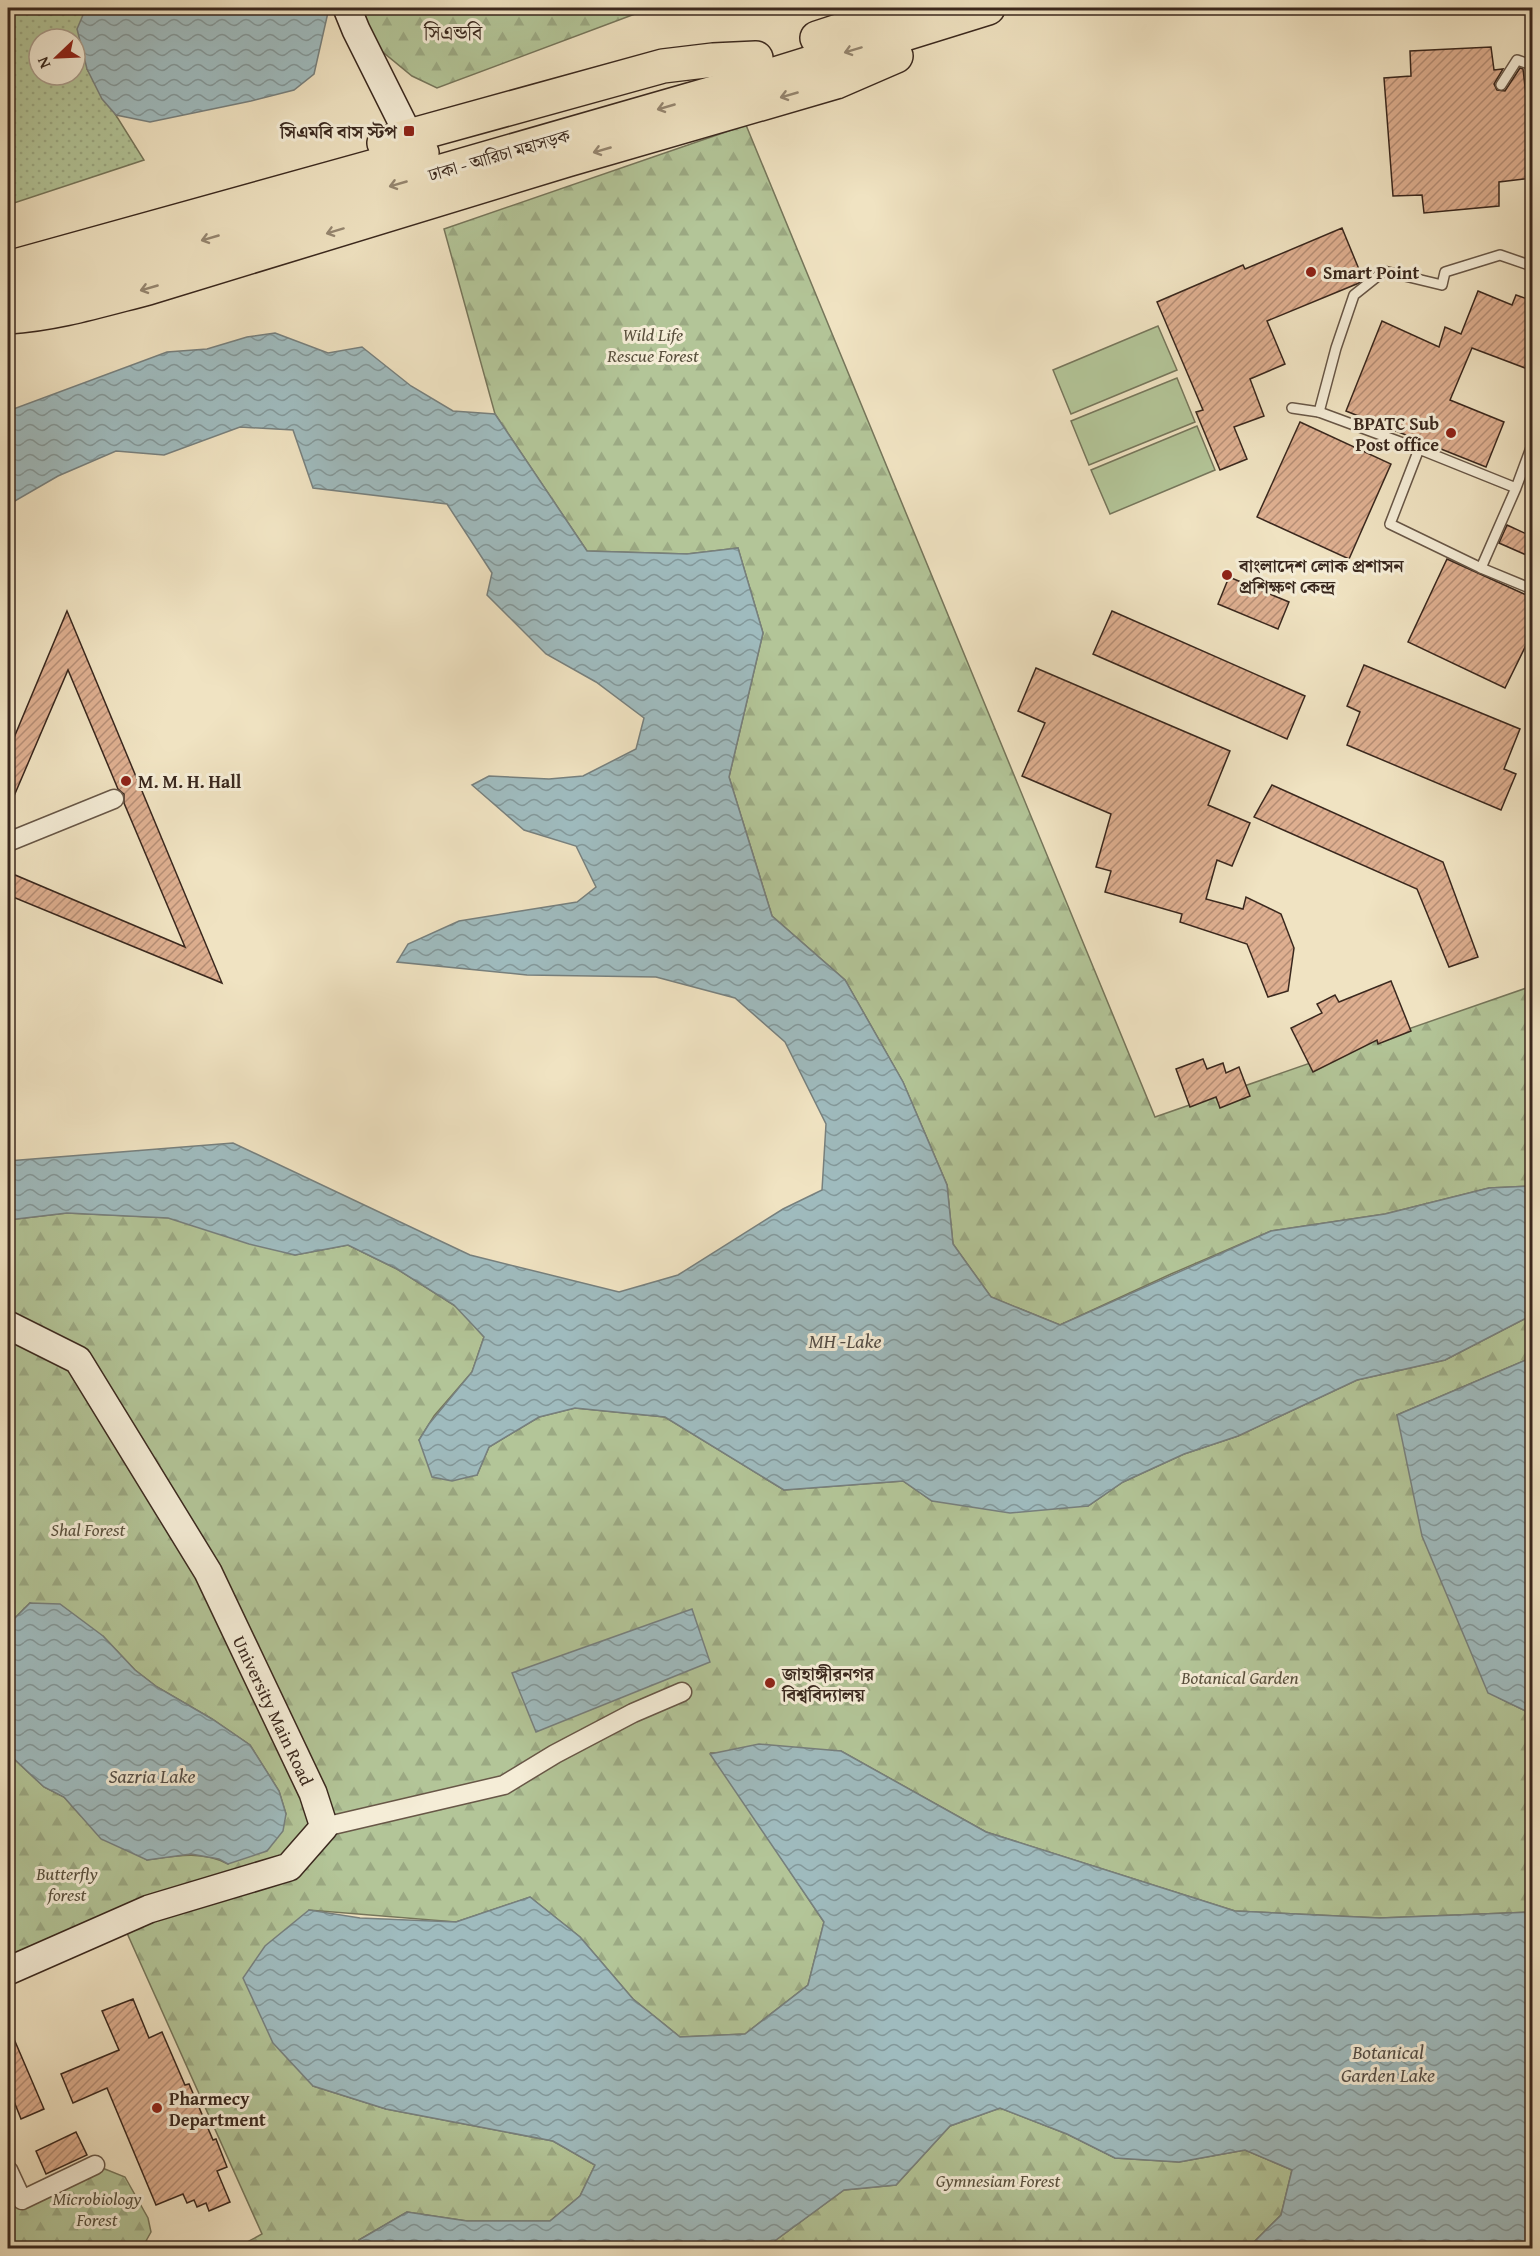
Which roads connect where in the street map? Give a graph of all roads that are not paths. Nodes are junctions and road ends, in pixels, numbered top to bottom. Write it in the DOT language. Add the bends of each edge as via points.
graph roads {
  1 [pos="347,8"];
  2 [pos="909,8"];
  3 [pos="982,9"];
  4 [pos="756,58"];
  5 [pos="1533,65"];
  6 [pos="1501,84"];
  7 [pos="409,136"];
  8 [pos="1533,266"];
  9 [pos="8,267"];
  10 [pos="8,296"];
  11 [pos="8,317"];
  12 [pos="1292,408"];
  13 [pos="1319,412"];
  14 [pos="1533,445"];
  15 [pos="1419,449"];
  16 [pos="1516,488"];
  17 [pos="1481,568"];
  18 [pos="1533,589"];
  19 [pos="114,799"];
  20 [pos="8,842"];
  21 [pos="8,1325"];
  22 [pos="682,1692"];
  23 [pos="324,1827"];
  24 [pos="8,1971"];
  25 [pos="95,2165"];
  26 [pos="8,2170"];
  1 -- 7 [label="street"];
  2 -- 4 [label="highway, ঢাকা - আরিচা মহাসড়ক"];
  3 -- 10 [label="highway, ঢাকা - আরিচা মহাসড়ক, one-way" via="728,90"];
  3 -- 11 [label="highway, one-way" via="905,51 836,82 148,288 81,306"];
  4 -- 7 [label="highway" via="663,66"];
  4 -- 9 [label="highway, ঢাকা - আরিচা মহাসড়ক"];
  5 -- 6 [label="lane" via="1516,60"];
  7 -- 9 [label="highway" via="74,231"];
  8 -- 13 [label="lane" via="1500,255 1445,272 1442,285 1384,271 1354,295"];
  12 -- 13 [label="lane"];
  13 -- 15 [label="lane"];
  14 -- 16 [label="lane"];
  15 -- 16 [label="lane"];
  15 -- 17 [label="lane" via="1390,524"];
  16 -- 17 [label="lane"];
  17 -- 18 [label="lane"];
  19 -- 20 [label="street"];
  21 -- 23 [label="street, University Main Road" via="78,1360 208,1572 313,1793"];
  22 -- 23 [label="street" via="555,1754 504,1785"];
  23 -- 24 [label="street" via="289,1867 149,1910"];
  25 -- 26 [label="street" via="22,2200"];
}
